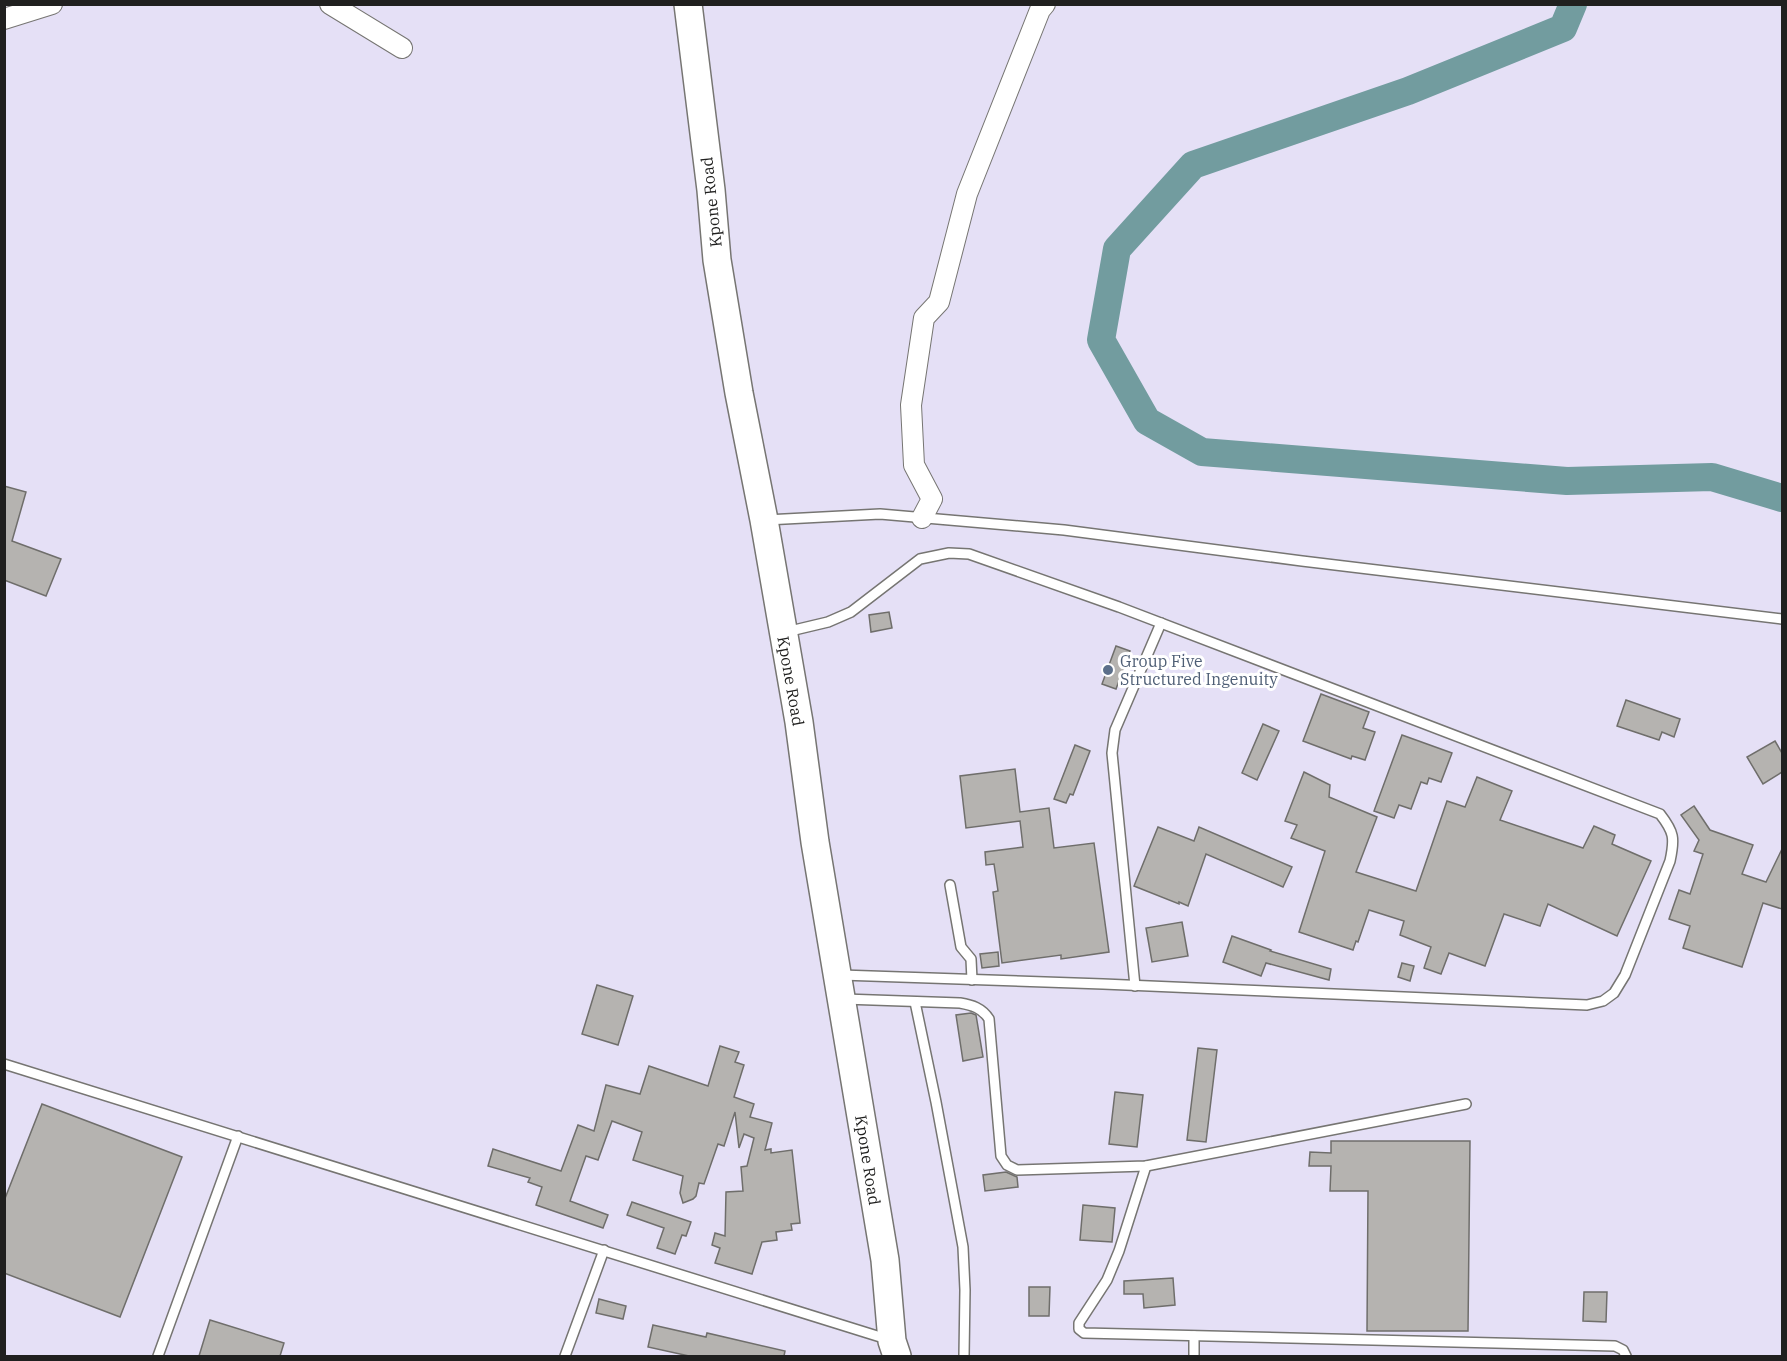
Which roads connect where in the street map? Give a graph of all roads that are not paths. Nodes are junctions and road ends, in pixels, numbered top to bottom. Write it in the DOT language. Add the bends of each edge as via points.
graph roads {
  1 [pos="52,4"];
  2 [pos="330,4"];
  3 [pos="688,4"];
  4 [pos="1045,4"];
  5 [pos="4,19"];
  6 [pos="402,48"];
  7 [pos="922,518"];
  8 [pos="764,520"];
  9 [pos="1782,619"];
  10 [pos="1161,623"];
  11 [pos="783,632"];
  12 [pos="950,885"];
  13 [pos="972,980"];
  14 [pos="1135,986"];
  15 [pos="839,987"];
  16 [pos="915,1002"];
  17 [pos="4,1064"];
  18 [pos="1466,1104"];
  19 [pos="238,1136"];
  20 [pos="1146,1166"];
  21 [pos="604,1250"];
  22 [pos="1194,1336"];
  23 [pos="894,1349"];
  24 [pos="158,1356"];
  25 [pos="565,1356"];
  26 [pos="964,1356"];
  27 [pos="1194,1356"];
  28 [pos="1626,1356"];
  1 -- 5 [label="street"];
  2 -- 6 [label="street"];
  3 -- 8 [label="main road, Kpone Road" via="717,260"];
  4 -- 7 [label="street" via="967,194 939,302 924,318 911,405 914,465 932,499"];
  7 -- 8 [label="lane" via="880,514"];
  7 -- 9 [label="lane" via="1064,530"];
  8 -- 11 [label="main road, Kpone Road"];
  10 -- 11 [label="lane" via="969,554 949,554 920,559 851,612 828,622"];
  10 -- 14 [label="lane" via="1115,730 1112,753"];
  10 -- 14 [label="lane" via="1660,814 1671,828 1674,843 1625,975 1614,993 1587,1005"];
  11 -- 15 [label="main road, Kpone Road"];
  12 -- 13 [label="lane" via="961,947 970,959"];
  13 -- 14 [label="lane"];
  13 -- 15 [label="lane"];
  15 -- 16 [label="lane"];
  15 -- 23 [label="main road, Kpone Road" via="885,1260"];
  16 -- 20 [label="lane" via="968,1004 989,1019 1001,1156 1007,1165 1017,1170"];
  16 -- 26 [label="lane" via="963,1247"];
  17 -- 19 [label="lane"];
  18 -- 20 [label="lane"];
  19 -- 21 [label="lane"];
  19 -- 24 [label="lane"];
  20 -- 22 [label="lane" via="1107,1280 1079,1329 1101,1335"];
  21 -- 23 [label="lane"];
  21 -- 25 [label="lane"];
  22 -- 27 [label="lane"];
  22 -- 28 [label="lane" via="1615,1346"];
}
